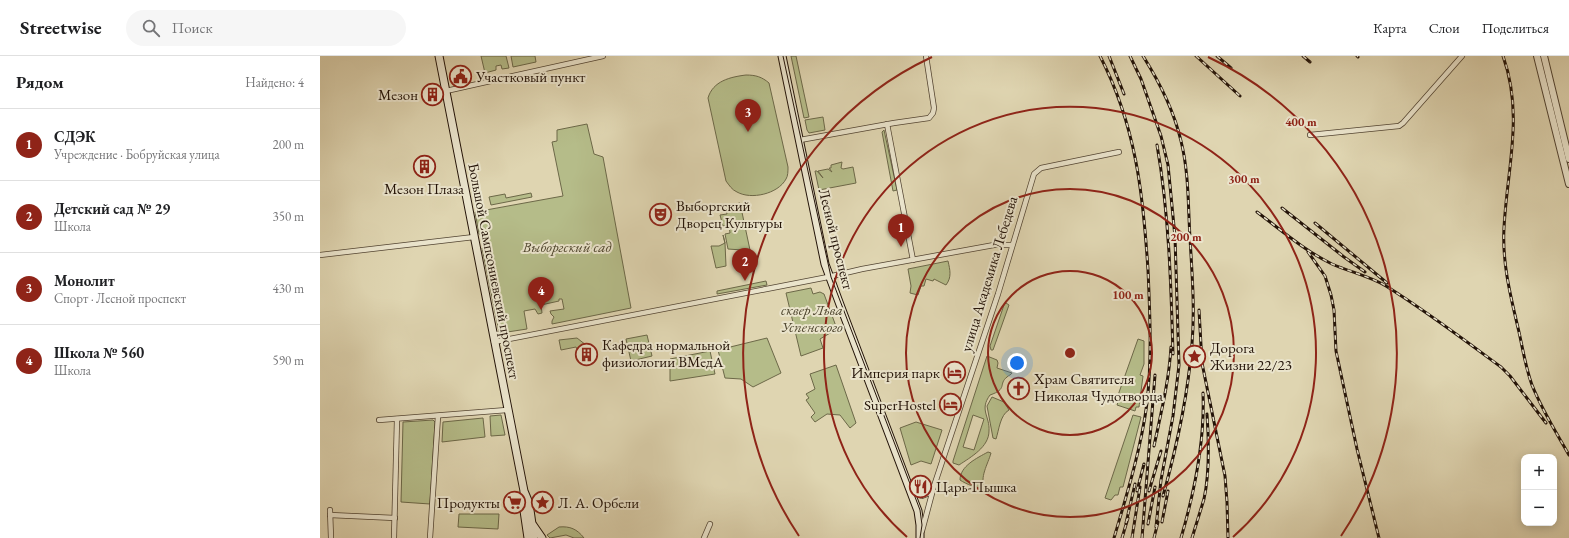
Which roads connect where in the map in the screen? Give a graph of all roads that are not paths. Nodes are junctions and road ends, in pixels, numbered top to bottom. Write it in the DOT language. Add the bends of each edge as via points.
graph roads {
  1 [pos="439,56"];
  2 [pos="603,56"];
  3 [pos="782,56"];
  4 [pos="926,56"];
  5 [pos="1462,56"];
  6 [pos="1537,56"];
  7 [pos="1544,56"];
  8 [pos="446,91"];
  9 [pos="887,124"];
  10 [pos="1310,135"];
  11 [pos="800,140"];
  12 [pos="1119,152"];
  13 [pos="1569,159"];
  14 [pos="1569,184"];
  15 [pos="474,237"];
  16 [pos="1011,246"];
  17 [pos="320,255"];
  18 [pos="913,260"];
  19 [pos="829,277"];
  20 [pos="494,342"];
  21 [pos="507,410"];
  22 [pos="438,416"];
  23 [pos="397,419"];
  24 [pos="379,420"];
  25 [pos="524,491"];
  26 [pos="932,492"];
  27 [pos="912,493"];
  28 [pos="330,510"];
  29 [pos="330,515"];
  30 [pos="395,518"];
  31 [pos="532,524"];
  32 [pos="710,524"];
  33 [pos="919,537"];
  34 [pos="331,538"];
  35 [pos="394,538"];
  36 [pos="430,538"];
  37 [pos="528,538"];
  38 [pos="534,538"];
  39 [pos="542,538"];
  40 [pos="704,538"];
  1 -- 8 [label="main road, Большой Сампсониевский проспект"];
  2 -- 8 [label="street"];
  3 -- 11 [label="main road, Лесной проспект"];
  4 -- 9 [label="street" via="933,113 928,118"];
  5 -- 10 [label="street" via="1399,126"];
  6 -- 14 [label="street"];
  7 -- 13 [label="street"];
  8 -- 15 [label="main road, Большой Сампсониевский проспект"];
  9 -- 11 [label="street"];
  9 -- 18 [label="street"];
  11 -- 19 [label="main road, Лесной проспект"];
  12 -- 16 [label="street, улица Академика Лебедева" via="1037,170"];
  15 -- 17 [label="street"];
  15 -- 20 [label="main road, Большой Сампсониевский проспект"];
  16 -- 18 [label="street" via="994,245"];
  16 -- 26 [label="street, улица Академика Лебедева" via="998,294"];
  18 -- 19 [label="street"];
  19 -- 20 [label="street"];
  19 -- 27 [label="main road, Лесной проспект"];
  20 -- 21 [label="main road, Большой Сампсониевский проспект"];
  21 -- 22 [label="street"];
  21 -- 25 [label="main road, Большой Сампсониевский проспект"];
  22 -- 23 [label="street"];
  22 -- 36 [label="street"];
  23 -- 24 [label="street"];
  23 -- 30 [label="street"];
  25 -- 31 [label="main road, Большой Сампсониевский проспект" via="529,503"];
  25 -- 37 [label="main road, Большой Сампсониевский проспект" via="523,504"];
  26 -- 27 [label="street" via="922,496"];
  26 -- 33 [label="street, улица Академика Лебедева"];
  27 -- 33 [label="main road, Лесной проспект" via="918,511"];
  28 -- 29 [label="street"];
  29 -- 30 [label="street"];
  29 -- 34 [label="street"];
  30 -- 35 [label="street"];
  31 -- 38 [label="main road, Большой Сампсониевский проспект"];
  31 -- 39 [label="main road"];
  32 -- 40 [label="street"];
}
